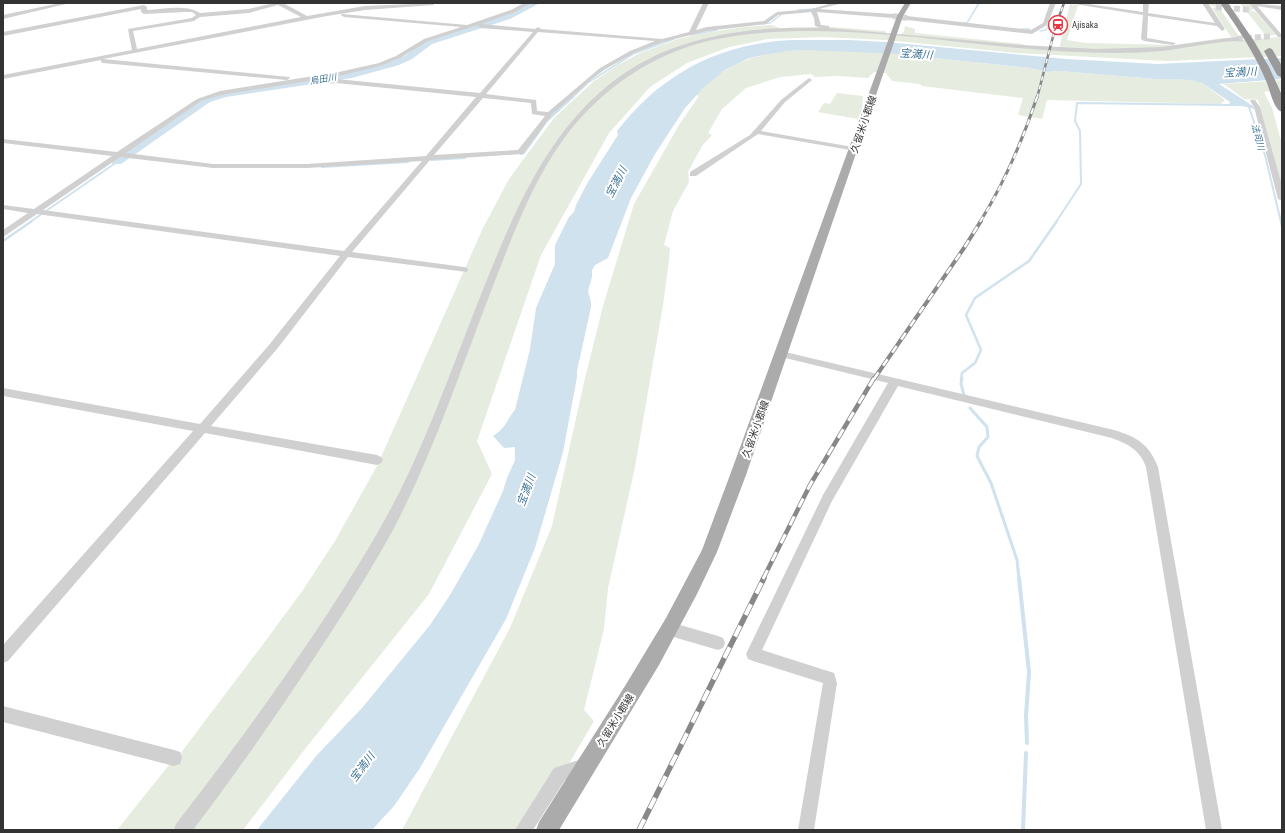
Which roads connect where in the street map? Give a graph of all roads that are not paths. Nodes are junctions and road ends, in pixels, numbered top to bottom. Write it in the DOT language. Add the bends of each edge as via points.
graph roads {
  1 [pos="67,3"];
  2 [pos="279,3"];
  3 [pos="433,3"];
  4 [pos="528,3"];
  5 [pos="706,3"];
  6 [pos="839,3"];
  7 [pos="847,3"];
  8 [pos="908,3"];
  9 [pos="1053,3"];
  10 [pos="1071,3"];
  11 [pos="1146,3"];
  12 [pos="1233,3"];
  13 [pos="397,4"];
  14 [pos="1206,5"];
  15 [pos="1220,5"];
  16 [pos="1252,6"];
  17 [pos="1282,8"];
  18 [pos="815,9"];
  19 [pos="73,12"];
  20 [pos="327,14"];
  21 [pos="1146,14"];
  22 [pos="199,15"];
  23 [pos="893,16"];
  24 [pos="3,17"];
  25 [pos="306,18"];
  26 [pos="907,18"];
  27 [pos="1248,22"];
  28 [pos="1220,25"];
  29 [pos="468,26"];
  30 [pos="818,26"];
  31 [pos="538,30"];
  32 [pos="767,31"];
  33 [pos="850,31"];
  34 [pos="692,32"];
  35 [pos="1032,32"];
  36 [pos="3,34"];
  37 [pos="733,34"];
  38 [pos="893,35"];
  39 [pos="1226,36"];
  40 [pos="1272,36"];
  41 [pos="1281,36"];
  42 [pos="663,42"];
  43 [pos="1264,44"];
  44 [pos="1030,47"];
  45 [pos="135,51"];
  46 [pos="90,60"];
  47 [pos="1282,75"];
  48 [pos="3,77"];
  49 [pos="809,80"];
  50 [pos="306,81"];
  51 [pos="481,95"];
  52 [pos="1254,101"];
  53 [pos="1282,109"];
  54 [pos="550,114"];
  55 [pos="756,132"];
  56 [pos="3,141"];
  57 [pos="853,149"];
  58 [pos="119,156"];
  59 [pos="428,158"];
  60 [pos="693,174"];
  61 [pos="1282,199"];
  62 [pos="3,207"];
  63 [pos="38,212"];
  64 [pos="3,234"];
  65 [pos="346,254"];
  66 [pos="464,270"];
  67 [pos="781,354"];
  68 [pos="895,381"];
  69 [pos="3,392"];
  70 [pos="202,428"];
  71 [pos="377,460"];
  72 [pos="670,629"];
  73 [pos="718,643"];
  74 [pos="3,656"];
  75 [pos="3,714"];
  76 [pos="174,758"];
  77 [pos="586,766"];
  78 [pos="182,830"];
  79 [pos="523,830"];
  80 [pos="547,830"];
  81 [pos="806,830"];
  82 [pos="1214,830"];
  1 -- 24 [label="street"];
  2 -- 22 [label="street" via="240,12"];
  2 -- 25 [label="street"];
  3 -- 13 [label="street"];
  4 -- 29 [label="street"];
  5 -- 34 [label="street"];
  6 -- 7 [label="street"];
  6 -- 18 [label="street"];
  8 -- 38 [label="main road, 久留米小郡線"];
  9 -- 35 [label="street" via="1045,24"];
  10 -- 21 [label="street"];
  11 -- 21 [label="street"];
  12 -- 27 [label="highway"];
  13 -- 20 [label="street"];
  14 -- 15 [label="street"];
  14 -- 28 [label="street"];
  15 -- 53 [label="highway" via="1252,44"];
  16 -- 17 [label="street"];
  16 -- 41 [label="street" via="1259,10"];
  18 -- 23 [label="street"];
  18 -- 30 [label="street"];
  18 -- 34 [label="street" via="780,14 766,22"];
  19 -- 22 [label="street" via="144,8 144,12 185,10"];
  19 -- 36 [label="street"];
  20 -- 25 [label="street"];
  20 -- 29 [label="street"];
  21 -- 28 [label="street"];
  21 -- 39 [label="street" via="1144,39 1174,43"];
  22 -- 45 [label="street" via="194,19 130,30"];
  25 -- 45 [label="street"];
  26 -- 35 [label="street"];
  28 -- 39 [label="street"];
  29 -- 31 [label="street"];
  29 -- 50 [label="street" via="426,40 381,64"];
  30 -- 32 [label="street"];
  30 -- 33 [label="street"];
  31 -- 42 [label="street"];
  31 -- 51 [label="street"];
  32 -- 33 [label="street"];
  32 -- 37 [label="street"];
  33 -- 38 [label="street"];
  34 -- 42 [label="street"];
  35 -- 44 [label="street"];
  37 -- 42 [label="street"];
  37 -- 78 [label="street" via="685,45 643,63 606,90 569,127 545,163 503,251 417,469 391,522 301,668"];
  38 -- 44 [label="street"];
  38 -- 57 [label="main road, 久留米小郡線"];
  39 -- 44 [label="street" via="1235,39 1139,50"];
  40 -- 41 [label="street"];
  42 -- 54 [label="street" via="632,52 602,69"];
  43 -- 47 [label="highway"];
  45 -- 46 [label="street"];
  46 -- 48 [label="street"];
  46 -- 50 [label="street"];
  49 -- 55 [label="street" via="783,101"];
  50 -- 51 [label="street" via="336,81"];
  50 -- 58 [label="street" via="220,92 199,100"];
  51 -- 54 [label="street" via="534,101 534,113"];
  51 -- 59 [label="street"];
  52 -- 61 [label="street"];
  54 -- 59 [label="street" via="520,152"];
  55 -- 57 [label="street"];
  55 -- 60 [label="street"];
  56 -- 58 [label="street"];
  57 -- 67 [label="main road, 久留米小郡線"];
  58 -- 59 [label="street" via="213,166 307,166"];
  58 -- 63 [label="street"];
  59 -- 65 [label="street"];
  62 -- 63 [label="street"];
  63 -- 64 [label="street"];
  63 -- 65 [label="street"];
  65 -- 66 [label="street"];
  65 -- 70 [label="street" via="273,347"];
  67 -- 68 [label="street"];
  67 -- 72 [label="main road, 久留米小郡線" via="709,551"];
  68 -- 81 [label="street" via="827,499 753,654 829,678"];
  68 -- 82 [label="street" via="1114,434 1144,449 1152,468"];
  69 -- 70 [label="street"];
  70 -- 71 [label="street"];
  70 -- 74 [label="street"];
  72 -- 73 [label="street"];
  72 -- 77 [label="main road, 久留米小郡線"];
  75 -- 76 [label="street"];
  77 -- 79 [label="street" via="560,774"];
  77 -- 80 [label="main road, 久留米小郡線"];
}
